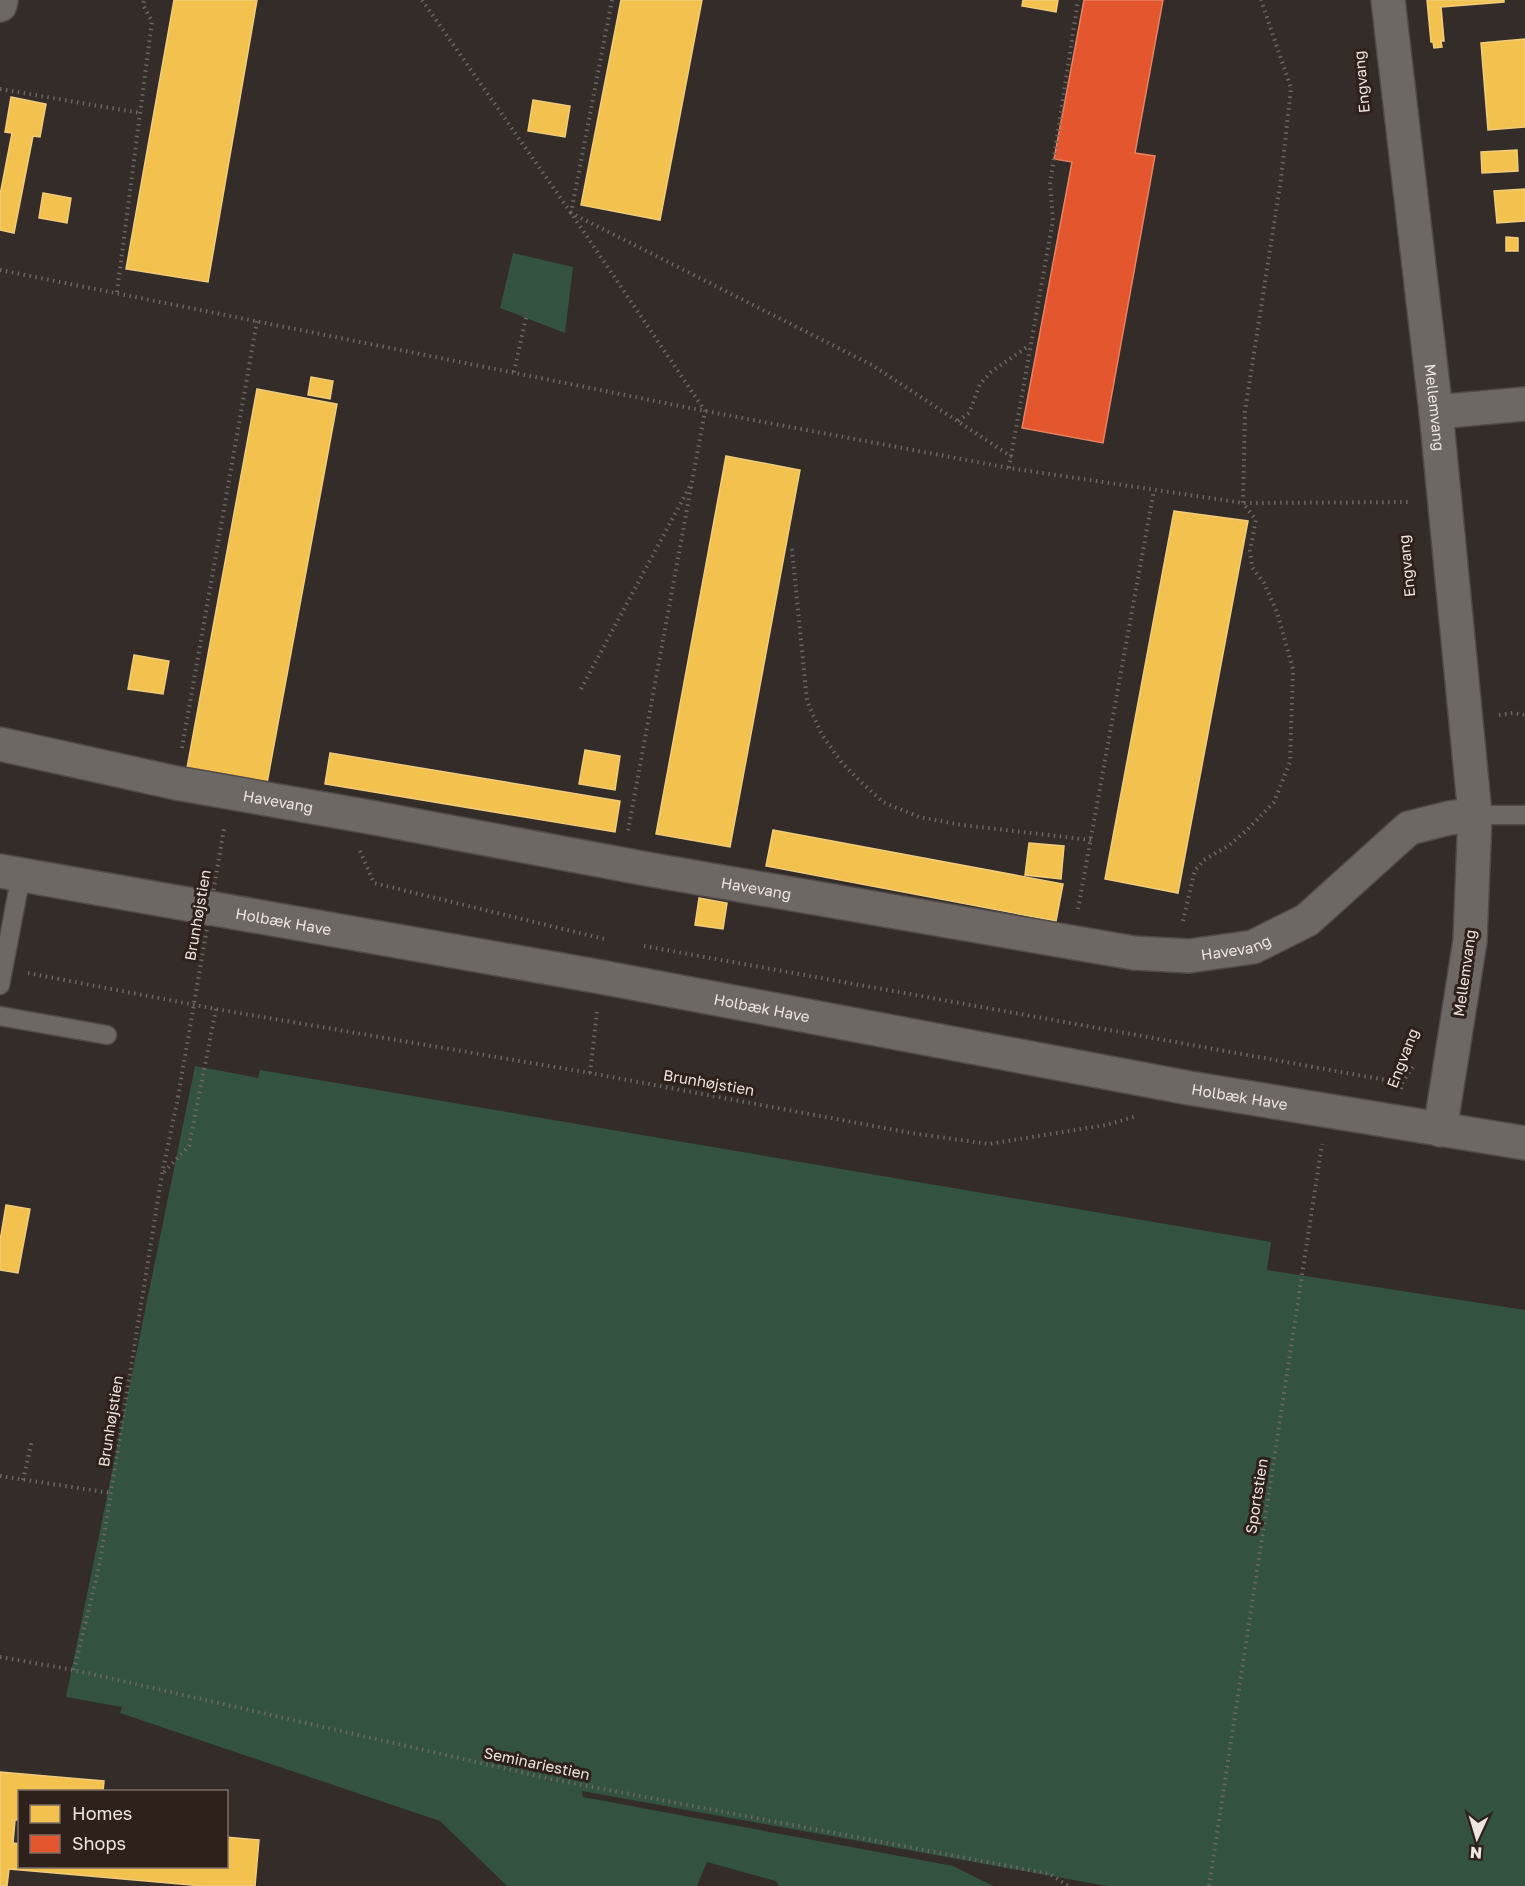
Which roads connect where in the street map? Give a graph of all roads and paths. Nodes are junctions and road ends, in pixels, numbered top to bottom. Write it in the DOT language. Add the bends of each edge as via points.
graph roads {
  1 [pos="1,0"];
  2 [pos="144,0"];
  3 [pos="422,0"];
  4 [pos="612,0"];
  5 [pos="1078,0"];
  6 [pos="1261,0"];
  7 [pos="1389,0"];
  8 [pos="0,5"];
  9 [pos="0,89"];
  10 [pos="140,113"];
  11 [pos="571,213"];
  12 [pos="0,270"];
  13 [pos="117,292"];
  14 [pos="527,313"];
  15 [pos="257,321"];
  16 [pos="1031,345"];
  17 [pos="514,372"];
  18 [pos="1525,404"];
  19 [pos="705,411"];
  20 [pos="1436,412"];
  21 [pos="958,421"];
  22 [pos="1012,457"];
  23 [pos="1009,468"];
  24 [pos="692,481"];
  25 [pos="1154,490"];
  26 [pos="1410,491"];
  27 [pos="1243,503"];
  28 [pos="792,549"];
  29 [pos="581,689"];
  30 [pos="0,744"];
  31 [pos="176,783"];
  32 [pos="1525,814"];
  33 [pos="1475,815"];
  34 [pos="224,829"];
  35 [pos="1091,840"];
  36 [pos="622,864"];
  37 [pos="10,873"];
  38 [pos="1072,943"];
  39 [pos="640,945"];
  40 [pos="1189,956"];
  41 [pos="2,977"];
  42 [pos="216,1009"];
  43 [pos="0,1016"];
  44 [pos="107,1035"];
  45 [pos="1414,1066"];
  46 [pos="1402,1083"];
  47 [pos="1327,1110"];
  48 [pos="1139,1115"];
  49 [pos="1394,1122"];
  50 [pos="1440,1130"];
  51 [pos="1525,1143"];
  52 [pos="162,1174"];
  53 [pos="32,1440"];
  54 [pos="0,1476"];
  55 [pos="23,1480"];
  56 [pos="111,1493"];
  57 [pos="0,1657"];
  58 [pos="74,1670"];
  59 [pos="1068,1886"];
  60 [pos="1209,1886"];
  1 -- 8 [label="street"];
  2 -- 10 [label="path" via="152,21"];
  3 -- 11 [label="path"];
  4 -- 11 [label="path"];
  5 -- 16 [label="path" via="1050,183 1053,220"];
  6 -- 27 [label="path" via="1292,88 1245,411"];
  7 -- 20 [label="street, Mellemvang"];
  9 -- 10 [label="path"];
  10 -- 13 [label="path"];
  11 -- 19 [label="path"];
  11 -- 21 [label="path" via="872,365"];
  12 -- 13 [label="path"];
  13 -- 15 [label="path"];
  14 -- 17 [label="path"];
  15 -- 17 [label="path"];
  15 -- 31 [label="path"];
  16 -- 21 [label="path" via="991,372 980,384 969,414"];
  16 -- 22 [label="path"];
  17 -- 19 [label="path"];
  18 -- 20 [label="street"];
  19 -- 23 [label="path"];
  19 -- 24 [label="path"];
  20 -- 33 [label="street, Mellemvang"];
  21 -- 22 [label="path"];
  22 -- 23 [label="path"];
  23 -- 25 [label="path"];
  24 -- 29 [label="path"];
  24 -- 36 [label="path"];
  25 -- 27 [label="path"];
  25 -- 35 [label="path"];
  26 -- 27 [label="path" via="1411,502"];
  27 -- 40 [label="path" via="1256,520 1250,551 1252,567 1277,612 1293,669 1290,762 1274,802 1246,831 1195,870 1182,919"];
  28 -- 35 [label="path" via="807,701 822,735 861,782 883,802 919,817"];
  30 -- 31 [label="street, Havevang"];
  31 -- 36 [label="street, Havevang"];
  32 -- 33 [label="lane"];
  33 -- 40 [label="street, Havevang" via="1409,828 1307,920 1253,947"];
  33 -- 50 [label="street, Mellemvang" via="1470,940"];
  34 -- 52 [label="path, Brunhøjstien, bridge"];
  35 -- 38 [label="path"];
  36 -- 38 [label="street, Havevang"];
  37 -- 41 [label="lane"];
  37 -- 47 [label="street, Holbæk Have"];
  38 -- 40 [label="street, Havevang" via="1134,953"];
  39 -- 46 [label="path"];
  41 -- 42 [label="path, Brunhøjstien"];
  42 -- 48 [label="path, Brunhøjstien" via="989,1144 1106,1125"];
  42 -- 52 [label="path" via="189,1146"];
  43 -- 44 [label="lane"];
  45 -- 46 [label="path, Engvang"];
  46 -- 49 [label="path, Engvang"];
  47 -- 49 [label="street, Holbæk Have"];
  47 -- 60 [label="path, Sportstien"];
  49 -- 50 [label="street, Holbæk Have"];
  50 -- 51 [label="street, Holbæk Have"];
  52 -- 56 [label="path, Brunhøjstien"];
  53 -- 55 [label="path"];
  54 -- 55 [label="path"];
  55 -- 56 [label="path"];
  56 -- 58 [label="path, Brunhøjstien" via="99,1567"];
  57 -- 58 [label="path, Seminariestien"];
  58 -- 59 [label="path, Seminariestien" via="550,1779 1050,1874"];
}
